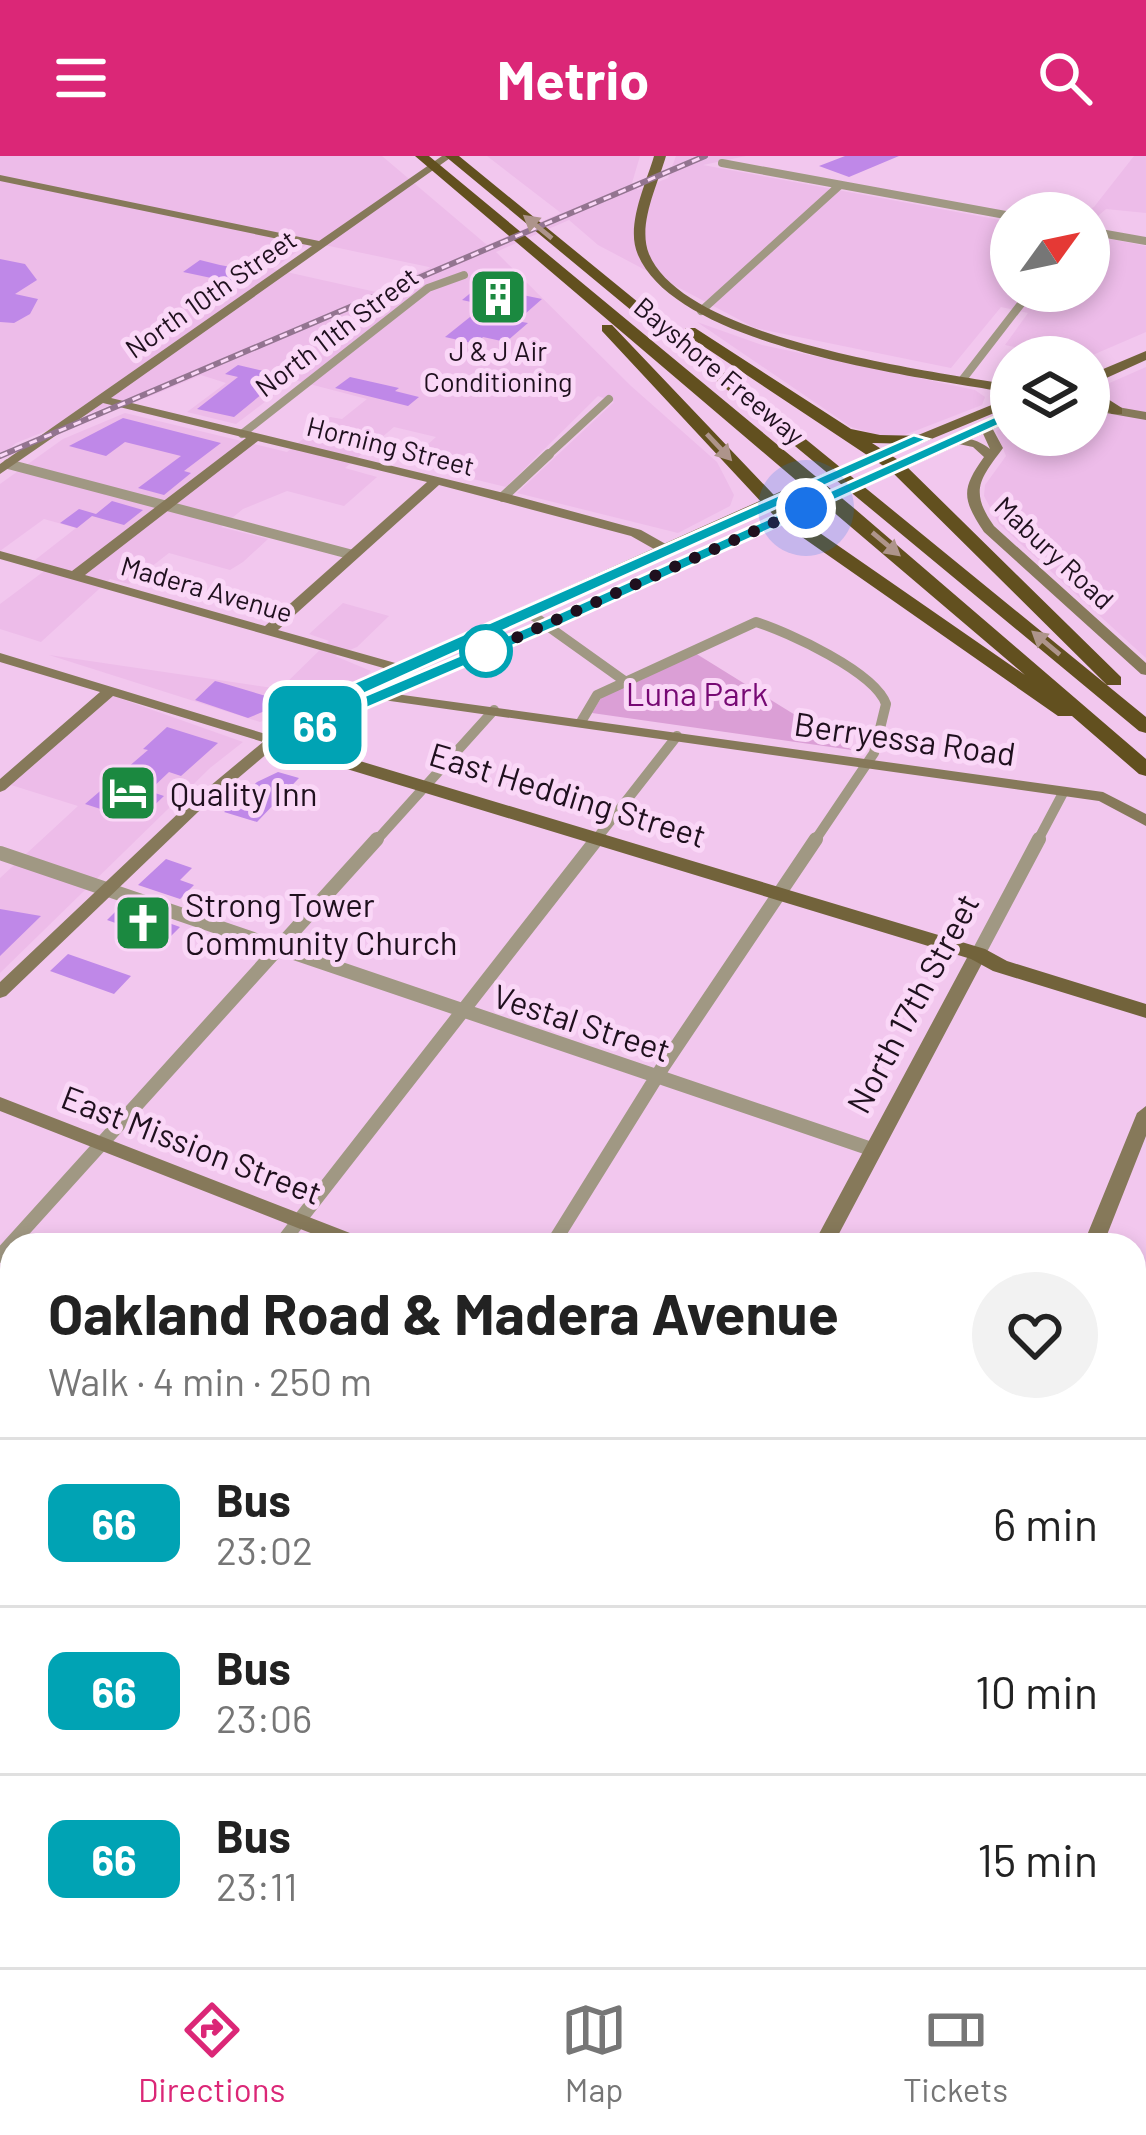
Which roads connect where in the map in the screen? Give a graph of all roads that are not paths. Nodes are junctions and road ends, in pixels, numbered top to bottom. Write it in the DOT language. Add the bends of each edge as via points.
graph roads {
  1 [pos="422,156"];
  2 [pos="450,156"];
  3 [pos="660,156"];
  4 [pos="722,163"];
  5 [pos="0,178"];
  6 [pos="840,185"];
  7 [pos="990,212"];
  8 [pos="1110,235"];
  9 [pos="1146,241"];
  10 [pos="322,245"];
  11 [pos="464,275"];
  12 [pos="571,280"];
  13 [pos="626,298"];
  14 [pos="701,311"];
  15 [pos="1017,312"];
  16 [pos="1146,344"];
  17 [pos="1146,355"];
  18 [pos="1110,364"];
  19 [pos="1110,367"];
  20 [pos="971,381"];
  21 [pos="990,385"];
  22 [pos="990,393"];
  23 [pos="100,399"];
  24 [pos="609,399"];
  25 [pos="1110,406"];
  26 [pos="1110,410"];
  27 [pos="1117,411"];
  28 [pos="990,414"];
  29 [pos="1146,416"];
  30 [pos="990,423"];
  31 [pos="986,427"];
  32 [pos="844,433"];
  33 [pos="249,435"];
  34 [pos="990,435"];
  35 [pos="920,439"];
  36 [pos="955,442"];
  37 [pos="990,455"];
  38 [pos="991,456"];
  39 [pos="884,463"];
  40 [pos="4,467"];
  41 [pos="436,481"];
  42 [pos="503,497"];
  43 [pos="165,505"];
  44 [pos="777,510"];
  45 [pos="666,550"];
  46 [pos="0,555"];
  47 [pos="353,555"];
  48 [pos="76,576"];
  49 [pos="528,612"];
  50 [pos="545,626"];
  51 [pos="269,630"];
  52 [pos="0,657"];
  53 [pos="401,670"];
  54 [pos="1146,671"];
  55 [pos="626,682"];
  56 [pos="110,692"];
  57 [pos="381,697"];
  58 [pos="494,710"];
  59 [pos="1090,720"];
  60 [pos="581,722"];
  61 [pos="1141,723"];
  62 [pos="677,736"];
  63 [pos="274,741"];
  64 [pos="868,764"];
  65 [pos="1146,770"];
  66 [pos="427,785"];
  67 [pos="0,787"];
  68 [pos="1063,794"];
  69 [pos="1146,821"];
  70 [pos="598,838"];
  71 [pos="0,853"];
  72 [pos="106,890"];
  73 [pos="778,893"];
  74 [pos="280,948"];
  75 [pos="978,954"];
  76 [pos="0,992"];
  77 [pos="1146,998"];
  78 [pos="1146,1011"];
  79 [pos="463,1012"];
  80 [pos="659,1076"];
  81 [pos="0,1104"];
  82 [pos="1146,1113"];
  83 [pos="103,1144"];
  84 [pos="874,1150"];
  85 [pos="299,1221"];
  86 [pos="21,1233"];
  87 [pos="290,1233"];
  88 [pos="330,1233"];
  89 [pos="559,1233"];
  90 [pos="829,1233"];
  91 [pos="1098,1233"];
  1 -- 12 [label="highway, Bayshore Freeway"];
  2 -- 10 [label="street, North 10th Street"];
  13 -- 2 [label="highway, Bayshore Freeway, one-way"];
  3 -- 14 [label="main road" via="641,224 644,260 662,285"];
  4 -- 6 [label="street"];
  5 -- 10 [label="street"];
  6 -- 7 [label="street"];
  6 -- 14 [label="street"];
  8 -- 9 [label="street"];
  10 -- 23 [label="street, North 10th Street"];
  11 -- 33 [label="street, North 11th Street" via="428,288"];
  12 -- 44 [label="highway, one-way" via="577,297"];
  12 -- 59 [label="highway, Bayshore Freeway, one-way"];
  13 -- 32 [label="highway" via="654,306"];
  61 -- 13 [label="highway, Bayshore Freeway, one-way"];
  14 -- 20 [label="main road" via="749,332"];
  15 -- 20 [label="street"];
  16 -- 18 [label="main road"];
  17 -- 19 [label="main road"];
  20 -- 21 [label="main road"];
  20 -- 22 [label="main road"];
  23 -- 33 [label="street, Horning Street"];
  23 -- 40 [label="street, North 10th Street"];
  24 -- 42 [label="street"];
  25 -- 27 [label="main road"];
  26 -- 27 [label="street"];
  27 -- 29 [label="street"];
  28 -- 35 [label="main road"];
  30 -- 31 [label="main road"];
  31 -- 34 [label="street, Mabury Road"];
  31 -- 36 [label="main road"];
  32 -- 35 [label="highway"];
  32 -- 39 [label="highway"];
  33 -- 41 [label="street, Horning Street"];
  33 -- 43 [label="street, North 11th Street"];
  35 -- 39 [label="main road"];
  36 -- 37 [label="street, Mabury Road"];
  36 -- 39 [label="main road"];
  38 -- 54 [label="street, Mabury Road" via="974,479 974,509"];
  39 -- 44 [label="main road" via="806,508"];
  39 -- 44 [label="main road" via="789,493"];
  39 -- 61 [label="highway" via="1130,697"];
  40 -- 43 [label="street"];
  41 -- 42 [label="street, Horning Street"];
  41 -- 47 [label="street"];
  42 -- 45 [label="street, Horning Street" via="636,533"];
  43 -- 47 [label="street"];
  43 -- 48 [label="street, North 11th Street"];
  44 -- 45 [label="main road"];
  44 -- 50 [label="main road"];
  44 -- 59 [label="highway" via="1054,710"];
  45 -- 49 [label="main road"];
  46 -- 48 [label="street, Madera Avenue"];
  47 -- 51 [label="street"];
  48 -- 51 [label="street, Madera Avenue"];
  49 -- 50 [label="street"];
  49 -- 53 [label="main road"];
  50 -- 55 [label="street"];
  50 -- 57 [label="main road"];
  51 -- 53 [label="street, Madera Avenue"];
  52 -- 56 [label="street, East Hedding Street"];
  53 -- 63 [label="main road" via="280,724"];
  55 -- 60 [label="street" via="597,695"];
  55 -- 64 [label="street" via="748,624 772,626 883,691"];
  56 -- 63 [label="street, East Hedding Street"];
  56 -- 67 [label="street"];
  57 -- 58 [label="street, Berryessa Road"];
  57 -- 63 [label="main road"];
  58 -- 60 [label="street, Berryessa Road"];
  58 -- 66 [label="street"];
  59 -- 65 [label="highway, Bayshore Freeway"];
  60 -- 62 [label="street, Berryessa Road"];
  62 -- 64 [label="street, Berryessa Road"];
  62 -- 70 [label="street"];
  63 -- 66 [label="main road, East Hedding Street"];
  63 -- 72 [label="street"];
  64 -- 68 [label="street, Berryessa Road"];
  64 -- 73 [label="street"];
  66 -- 70 [label="main road, East Hedding Street"];
  66 -- 74 [label="street"];
  68 -- 69 [label="street, Berryessa Road" via="1103,797"];
  68 -- 75 [label="street, North 17th Street"];
  70 -- 73 [label="main road, East Hedding Street"];
  70 -- 79 [label="street"];
  71 -- 72 [label="street, Vestal Street"];
  72 -- 74 [label="street, Vestal Street"];
  72 -- 76 [label="street"];
  73 -- 75 [label="main road, East Hedding Street"];
  73 -- 80 [label="street"];
  74 -- 79 [label="street, Vestal Street"];
  74 -- 83 [label="street"];
  75 -- 77 [label="main road, East Hedding Street"];
  75 -- 78 [label="main road, East Hedding Street"];
  75 -- 84 [label="street, North 17th Street"];
  79 -- 80 [label="street, Vestal Street"];
  79 -- 85 [label="street"];
  80 -- 84 [label="street, Vestal Street"];
  80 -- 89 [label="street"];
  81 -- 83 [label="street, East Mission Street"];
  82 -- 91 [label="street"];
  83 -- 85 [label="street, East Mission Street"];
  83 -- 86 [label="street"];
  84 -- 90 [label="street, North 17th Street"];
  85 -- 87 [label="street"];
  85 -- 88 [label="street, East Mission Street"];
}
